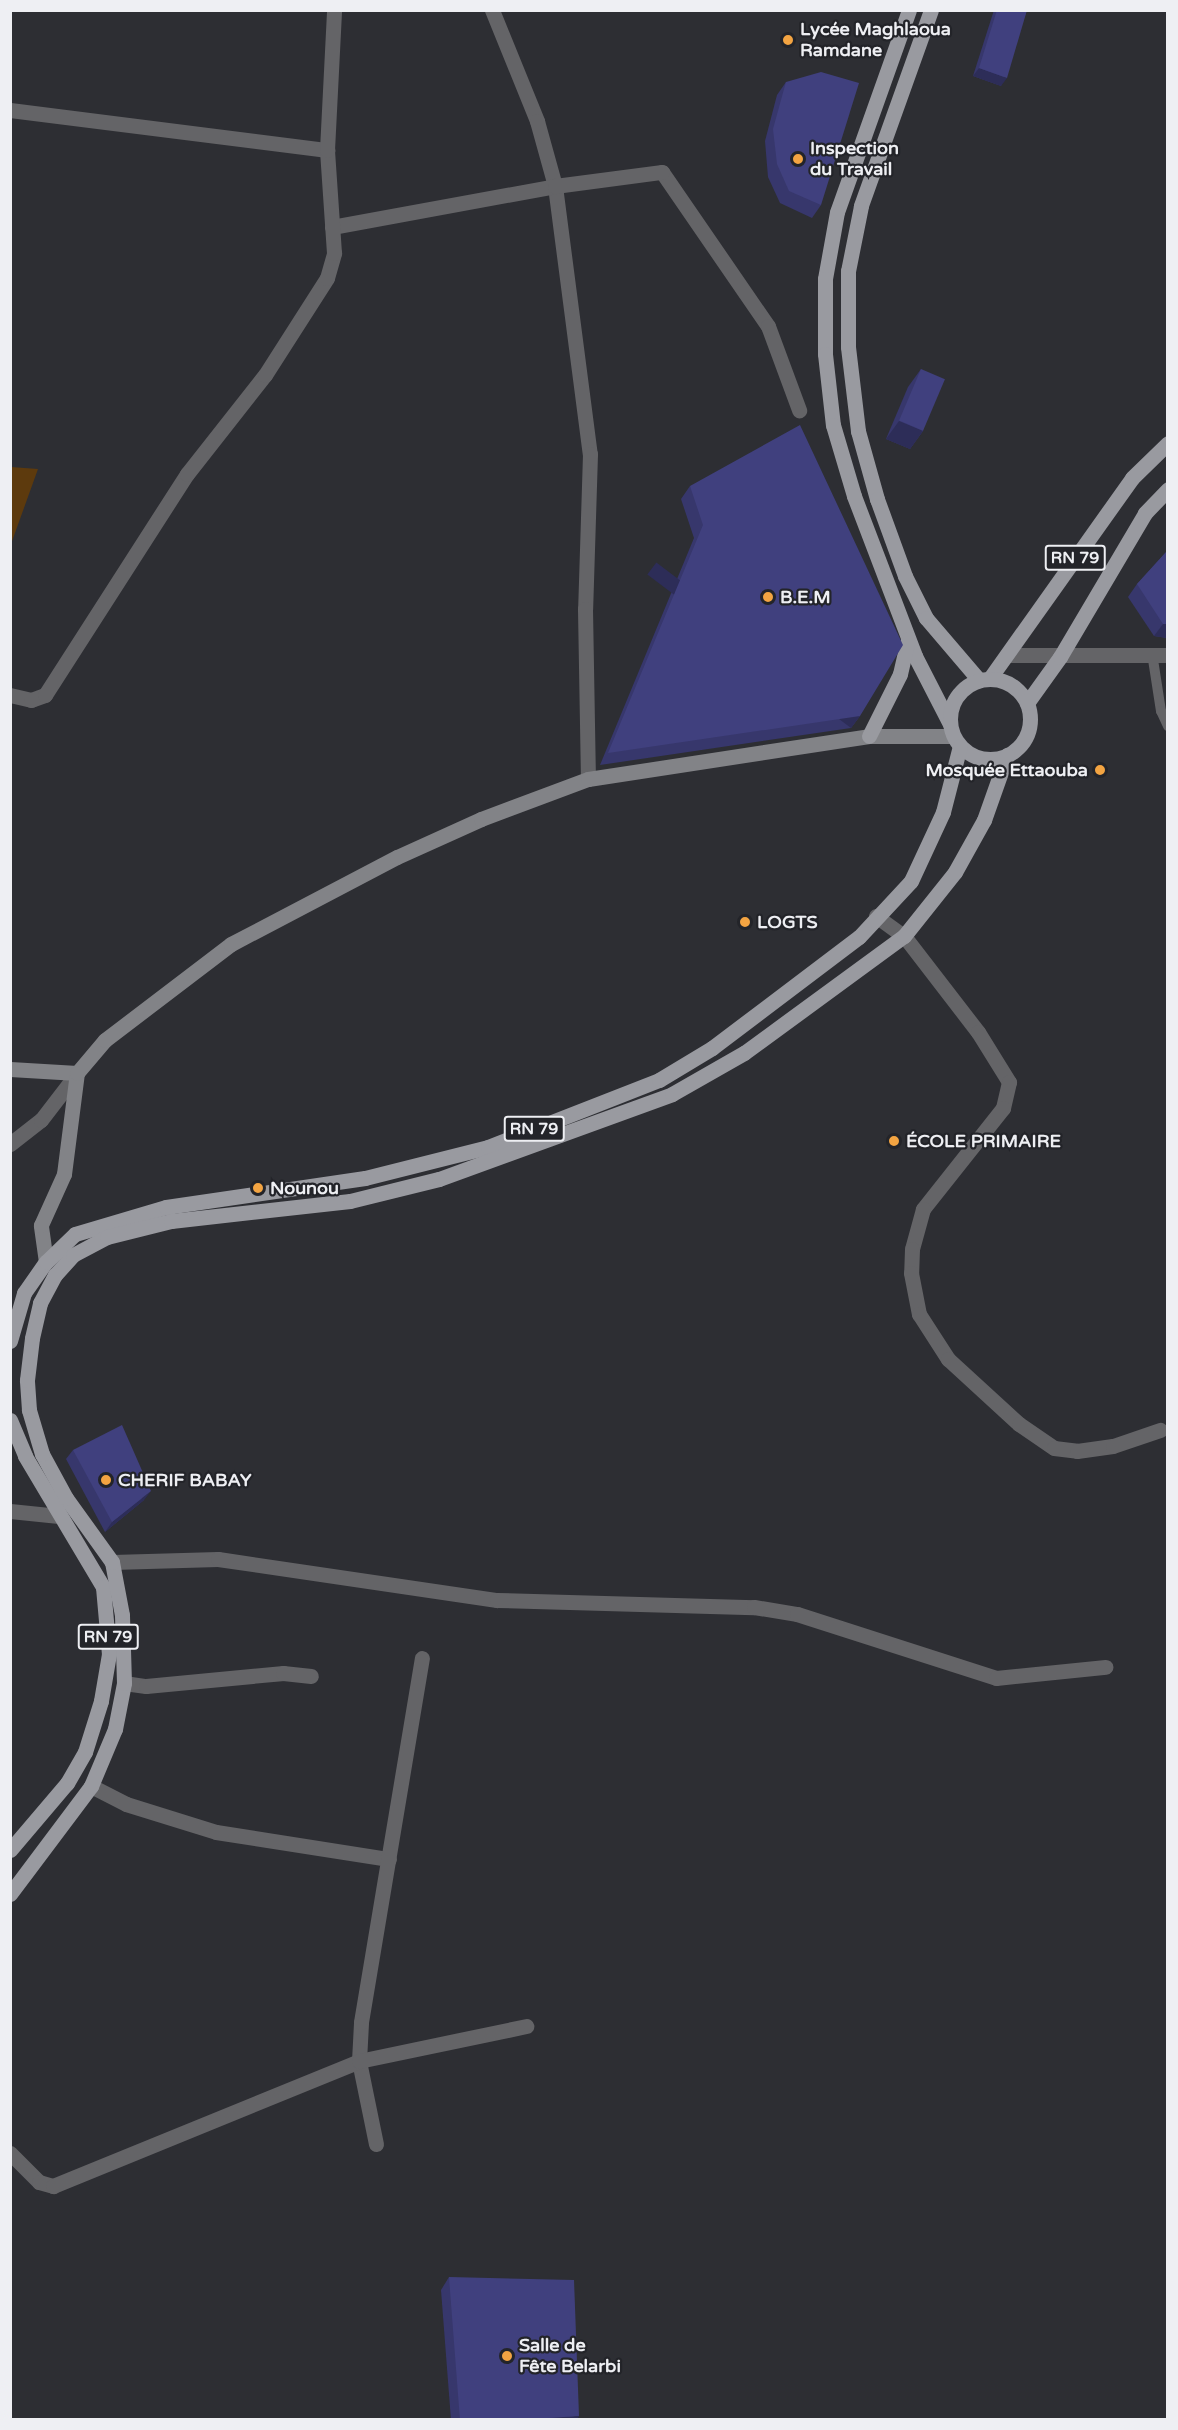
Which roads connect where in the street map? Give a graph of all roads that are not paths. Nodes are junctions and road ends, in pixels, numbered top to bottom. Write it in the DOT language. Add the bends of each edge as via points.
graph roads {
  1 [pos="334,10"];
  2 [pos="492,10"];
  3 [pos="909,10"];
  4 [pos="931,10"];
  5 [pos="10,110"];
  6 [pos="327,150"];
  7 [pos="555,186"];
  8 [pos="332,227"];
  9 [pos="800,410"];
  10 [pos="1167,443"];
  11 [pos="1167,489"];
  12 [pos="908,639"];
  13 [pos="1160,654"];
  14 [pos="1006,655"];
  15 [pos="1060,657"];
  16 [pos="984,679"];
  17 [pos="10,695"];
  18 [pos="1027,703"];
  19 [pos="1167,726"];
  20 [pos="954,735"];
  21 [pos="869,736"];
  22 [pos="1007,755"];
  23 [pos="588,779"];
  24 [pos="876,916"];
  25 [pos="904,936"];
  26 [pos="10,1069"];
  27 [pos="77,1073"];
  28 [pos="10,1144"];
  29 [pos="46,1262"];
  30 [pos="10,1341"];
  31 [pos="10,1420"];
  32 [pos="1160,1431"];
  33 [pos="10,1511"];
  34 [pos="59,1516"];
  35 [pos="112,1562"];
  36 [pos="422,1658"];
  37 [pos="1105,1667"];
  38 [pos="311,1676"];
  39 [pos="124,1683"];
  40 [pos="91,1786"];
  41 [pos="10,1851"];
  42 [pos="389,1859"];
  43 [pos="10,1894"];
  44 [pos="525,2026"];
  45 [pos="359,2061"];
  46 [pos="375,2144"];
  47 [pos="10,2153"];
  1 -- 6 [label="street"];
  2 -- 7 [label="street" via="537,121"];
  3 -- 12 [label="main road" via="837,212 825,279 825,354 833,426 854,496"];
  4 -- 16 [label="main road" via="861,206 848,271 848,347 858,431 904,576 926,618"];
  5 -- 6 [label="street"];
  6 -- 8 [label="street"];
  7 -- 8 [label="street"];
  7 -- 9 [label="street" via="662,172 768,326"];
  7 -- 23 [label="street" via="591,454 585,609"];
  8 -- 17 [label="street" via="334,254 315,301 265,375 187,474 45,695 32,700"];
  10 -- 14 [label="main road, RN 79" via="1132,478"];
  11 -- 15 [label="main road, RN 79" via="1145,513"];
  12 -- 20 [label="main road"];
  12 -- 21 [label="main road" via="900,674"];
  13 -- 15 [label="street"];
  13 -- 19 [label="lane" via="1161,711"];
  14 -- 15 [label="street"];
  14 -- 16 [label="main road, RN 79"];
  15 -- 18 [label="main road, RN 79"];
  16 -- 18 [label="main road" via="1008,683"];
  16 -- 20 [label="main road" via="960,692 954,701"];
  18 -- 22 [label="main road" via="1030,721 1025,738"];
  20 -- 21 [label="main road"];
  20 -- 22 [label="main road" via="982,758"];
  20 -- 24 [label="main road, RN 79" via="930,846 911,881"];
  21 -- 23 [label="main road"];
  22 -- 25 [label="main road" via="984,820 955,872"];
  23 -- 27 [label="main road" via="397,857 240,939 105,1040"];
  24 -- 25 [label="street"];
  24 -- 29 [label="main road, RN 79" via="859,937 784,996 659,1080 488,1148 365,1178 166,1207 108,1222 75,1234"];
  25 -- 32 [label="street" via="978,1032 1009,1082 1003,1108 922,1209 912,1249 911,1273 919,1314 948,1359 1019,1424 1054,1448 1077,1451 1104,1447"];
  25 -- 35 [label="main road" via="744,1053 672,1094 592,1126 439,1179 350,1201 171,1221 107,1237 73,1255 55,1275 40,1303 27,1380 29,1410 42,1454 66,1498"];
  26 -- 27 [label="main road"];
  27 -- 28 [label="street" via="41,1120"];
  27 -- 29 [label="main road" via="64,1174 40,1225"];
  29 -- 30 [label="main road, RN 79" via="24,1293"];
  31 -- 34 [label="main road, RN 79" via="25,1456"];
  33 -- 34 [label="street"];
  34 -- 41 [label="main road, RN 79" via="103,1587 109,1654 105,1685 85,1752 67,1783"];
  35 -- 37 [label="street" via="218,1559 497,1600 754,1607 797,1614 996,1678"];
  35 -- 39 [label="main road" via="122,1615"];
  36 -- 42 [label="street"];
  38 -- 39 [label="street" via="283,1673 146,1686"];
  39 -- 40 [label="main road" via="115,1729"];
  40 -- 42 [label="street" via="126,1804 216,1832"];
  40 -- 43 [label="main road"];
  42 -- 45 [label="street" via="361,2022"];
  44 -- 45 [label="street"];
  45 -- 46 [label="street"];
  45 -- 47 [label="street" via="52,2186 39,2182"];
}
